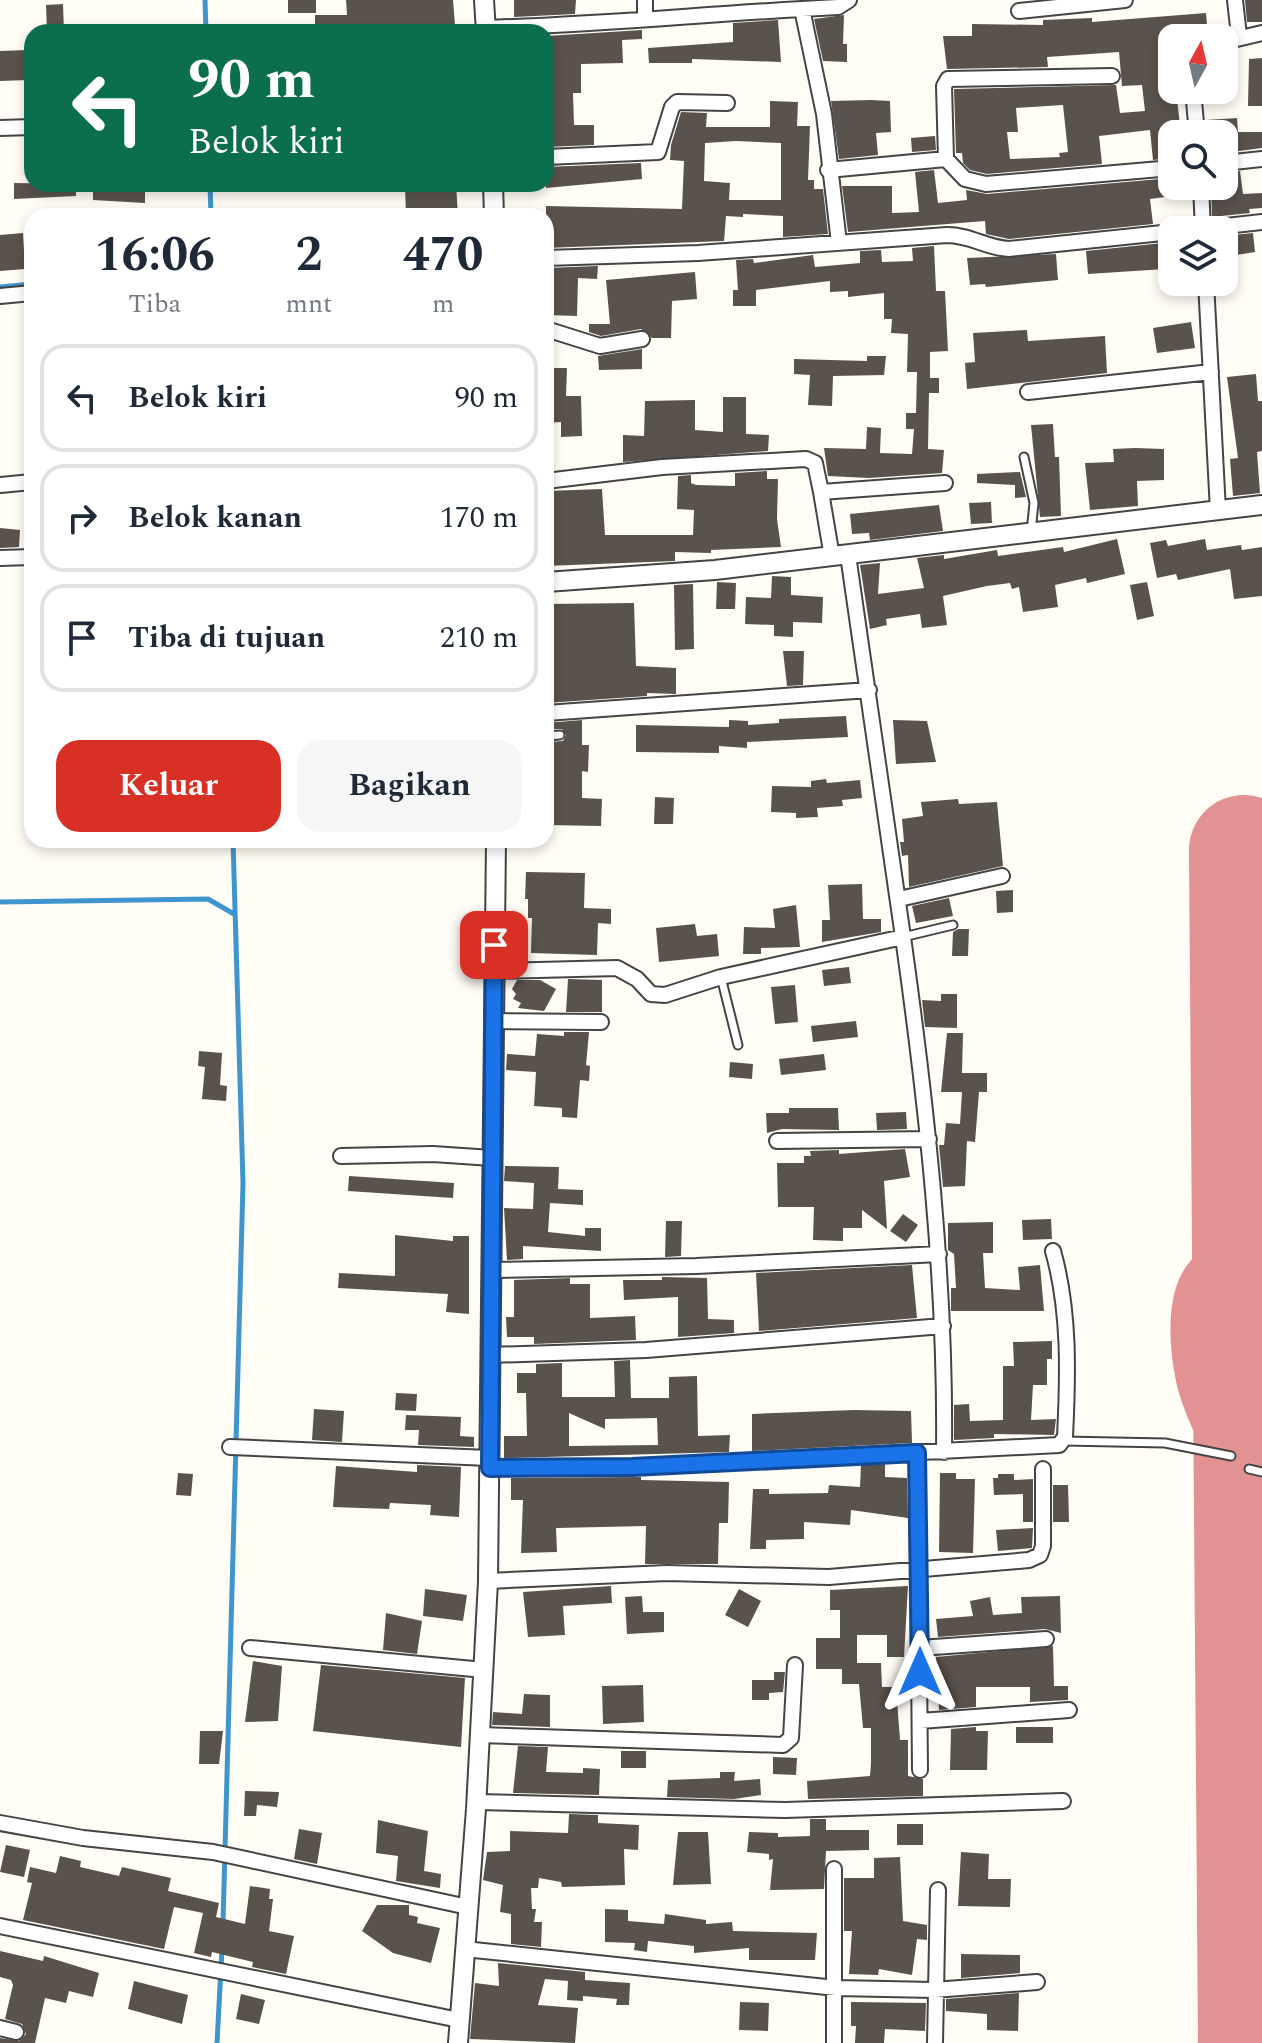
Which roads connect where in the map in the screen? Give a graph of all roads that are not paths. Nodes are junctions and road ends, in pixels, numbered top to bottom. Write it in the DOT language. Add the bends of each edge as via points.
graph roads {
  1 [pos="484,0"];
  2 [pos="645,0"];
  3 [pos="849,0"];
  4 [pos="1125,0"];
  5 [pos="1235,0"];
  6 [pos="802,9"];
  7 [pos="1019,11"];
  8 [pos="645,18"];
  9 [pos="486,24"];
  10 [pos="554,27"];
  11 [pos="1262,33"];
  12 [pos="1239,36"];
  13 [pos="1112,76"];
  14 [pos="727,103"];
  15 [pos="24,127"];
  16 [pos="0,128"];
  17 [pos="554,157"];
  18 [pos="946,159"];
  19 [pos="1262,159"];
  20 [pos="1238,162"];
  21 [pos="1158,169"];
  22 [pos="828,170"];
  23 [pos="1262,222"];
  24 [pos="1238,225"];
  25 [pos="1158,233"];
  26 [pos="839,243"];
  27 [pos="554,258"];
  28 [pos="24,294"];
  29 [pos="0,296"];
  30 [pos="1207,296"];
  31 [pos="554,332"];
  32 [pos="642,339"];
  33 [pos="1211,372"];
  34 [pos="1028,392"];
  35 [pos="1024,457"];
  36 [pos="554,480"];
  37 [pos="24,483"];
  38 [pos="945,483"];
  39 [pos="0,485"];
  40 [pos="821,492"];
  41 [pos="1262,505"];
  42 [pos="1218,511"];
  43 [pos="1031,534"];
  44 [pos="840,556"];
  45 [pos="24,557"];
  46 [pos="0,558"];
  47 [pos="554,581"];
  48 [pos="869,690"];
  49 [pos="554,712"];
  50 [pos="554,735"];
  51 [pos="560,735"];
  52 [pos="496,848"];
  53 [pos="1002,876"];
  54 [pos="899,899"];
  55 [pos="953,925"];
  56 [pos="903,937"];
  57 [pos="494,971"];
  58 [pos="721,977"];
  59 [pos="494,1021"];
  60 [pos="601,1022"];
  61 [pos="738,1045"];
  62 [pos="929,1139"];
  63 [pos="777,1141"];
  64 [pos="341,1156"];
  65 [pos="492,1158"];
  66 [pos="1053,1251"];
  67 [pos="939,1254"];
  68 [pos="491,1270"];
  69 [pos="943,1326"];
  70 [pos="490,1355"];
  71 [pos="1064,1441"];
  72 [pos="230,1447"];
  73 [pos="944,1452"];
  74 [pos="917,1453"];
  75 [pos="1231,1456"];
  76 [pos="490,1463"];
  77 [pos="1043,1469"];
  78 [pos="1249,1469"];
  79 [pos="1262,1472"];
  80 [pos="920,1569"];
  81 [pos="488,1581"];
  82 [pos="1046,1639"];
  83 [pos="250,1648"];
  84 [pos="920,1648"];
  85 [pos="795,1665"];
  86 [pos="484,1670"];
  87 [pos="1069,1710"];
  88 [pos="920,1721"];
  89 [pos="480,1735"];
  90 [pos="920,1770"];
  91 [pos="1063,1801"];
  92 [pos="477,1802"];
  93 [pos="0,1823"];
  94 [pos="834,1869"];
  95 [pos="938,1890"];
  96 [pos="468,1907"];
  97 [pos="0,1926"];
  98 [pos="464,1949"];
  99 [pos="1037,1982"];
  100 [pos="836,1988"];
  101 [pos="934,1990"];
  102 [pos="459,2020"];
  103 [pos="0,2028"];
  104 [pos="16,2032"];
  105 [pos="458,2043"];
  106 [pos="834,2043"];
  107 [pos="935,2043"];
  1 -- 9 [label="street"];
  2 -- 8 [label="street"];
  3 -- 6 [label="street" via="838,7"];
  4 -- 7 [label="street"];
  5 -- 12 [label="street"];
  6 -- 8 [label="street"];
  6 -- 22 [label="street" via="824,114"];
  8 -- 10 [label="street"];
  11 -- 12 [label="street"];
  13 -- 18 [label="street" via="948,79"];
  14 -- 17 [label="street" via="677,102 658,152"];
  15 -- 16 [label="street"];
  18 -- 21 [label="street" via="965,179 986,184"];
  18 -- 22 [label="street"];
  19 -- 20 [label="street"];
  22 -- 26 [label="street"];
  23 -- 24 [label="street"];
  25 -- 26 [label="street" via="1009,249 961,235"];
  26 -- 27 [label="street"];
  28 -- 29 [label="street"];
  30 -- 33 [label="street"];
  31 -- 32 [label="street" via="600,346"];
  33 -- 34 [label="street"];
  33 -- 42 [label="street"];
  35 -- 43 [label="lane" via="1034,503"];
  36 -- 40 [label="street" via="662,467 806,459 815,463"];
  37 -- 39 [label="street"];
  38 -- 40 [label="street"];
  40 -- 44 [label="street"];
  41 -- 42 [label="street"];
  42 -- 43 [label="street"];
  43 -- 44 [label="street"];
  44 -- 47 [label="street"];
  44 -- 48 [label="street"];
  45 -- 46 [label="street"];
  48 -- 49 [label="street"];
  48 -- 54 [label="street"];
  50 -- 51 [label="lane"];
  52 -- 57 [label="street"];
  53 -- 54 [label="street"];
  54 -- 56 [label="street"];
  55 -- 56 [label="lane"];
  56 -- 58 [label="street"];
  56 -- 62 [label="street"];
  57 -- 58 [label="street" via="617,968 657,996"];
  57 -- 59 [label="street"];
  58 -- 61 [label="lane"];
  59 -- 60 [label="street"];
  59 -- 65 [label="street"];
  62 -- 63 [label="street"];
  62 -- 67 [label="street"];
  64 -- 65 [label="street"];
  65 -- 68 [label="street"];
  66 -- 71 [label="street" via="1065,1322"];
  67 -- 68 [label="street"];
  67 -- 69 [label="street"];
  68 -- 70 [label="street"];
  69 -- 70 [label="street" via="646,1350"];
  69 -- 73 [label="street"];
  70 -- 76 [label="street"];
  71 -- 73 [label="street"];
  71 -- 75 [label="lane" via="1165,1443"];
  72 -- 76 [label="street"];
  73 -- 74 [label="street"];
  74 -- 76 [label="street" via="632,1467"];
  74 -- 80 [label="street"];
  76 -- 81 [label="street"];
  77 -- 80 [label="street" via="1040,1555"];
  78 -- 79 [label="lane"];
  80 -- 81 [label="street" via="829,1577 667,1573"];
  80 -- 84 [label="street"];
  81 -- 86 [label="street"];
  82 -- 84 [label="street"];
  83 -- 86 [label="street"];
  84 -- 88 [label="street"];
  85 -- 89 [label="street" via="791,1738 783,1745"];
  86 -- 89 [label="street"];
  87 -- 88 [label="street"];
  88 -- 90 [label="street"];
  89 -- 92 [label="street"];
  91 -- 92 [label="street" via="785,1810"];
  92 -- 96 [label="street"];
  93 -- 96 [label="street" via="213,1852"];
  94 -- 100 [label="street"];
  95 -- 101 [label="street"];
  96 -- 98 [label="street"];
  97 -- 102 [label="street"];
  98 -- 100 [label="street"];
  98 -- 102 [label="street"];
  99 -- 101 [label="street"];
  100 -- 101 [label="street"];
  100 -- 106 [label="street"];
  101 -- 107 [label="street"];
  102 -- 105 [label="street"];
  103 -- 104 [label="street"];
}
